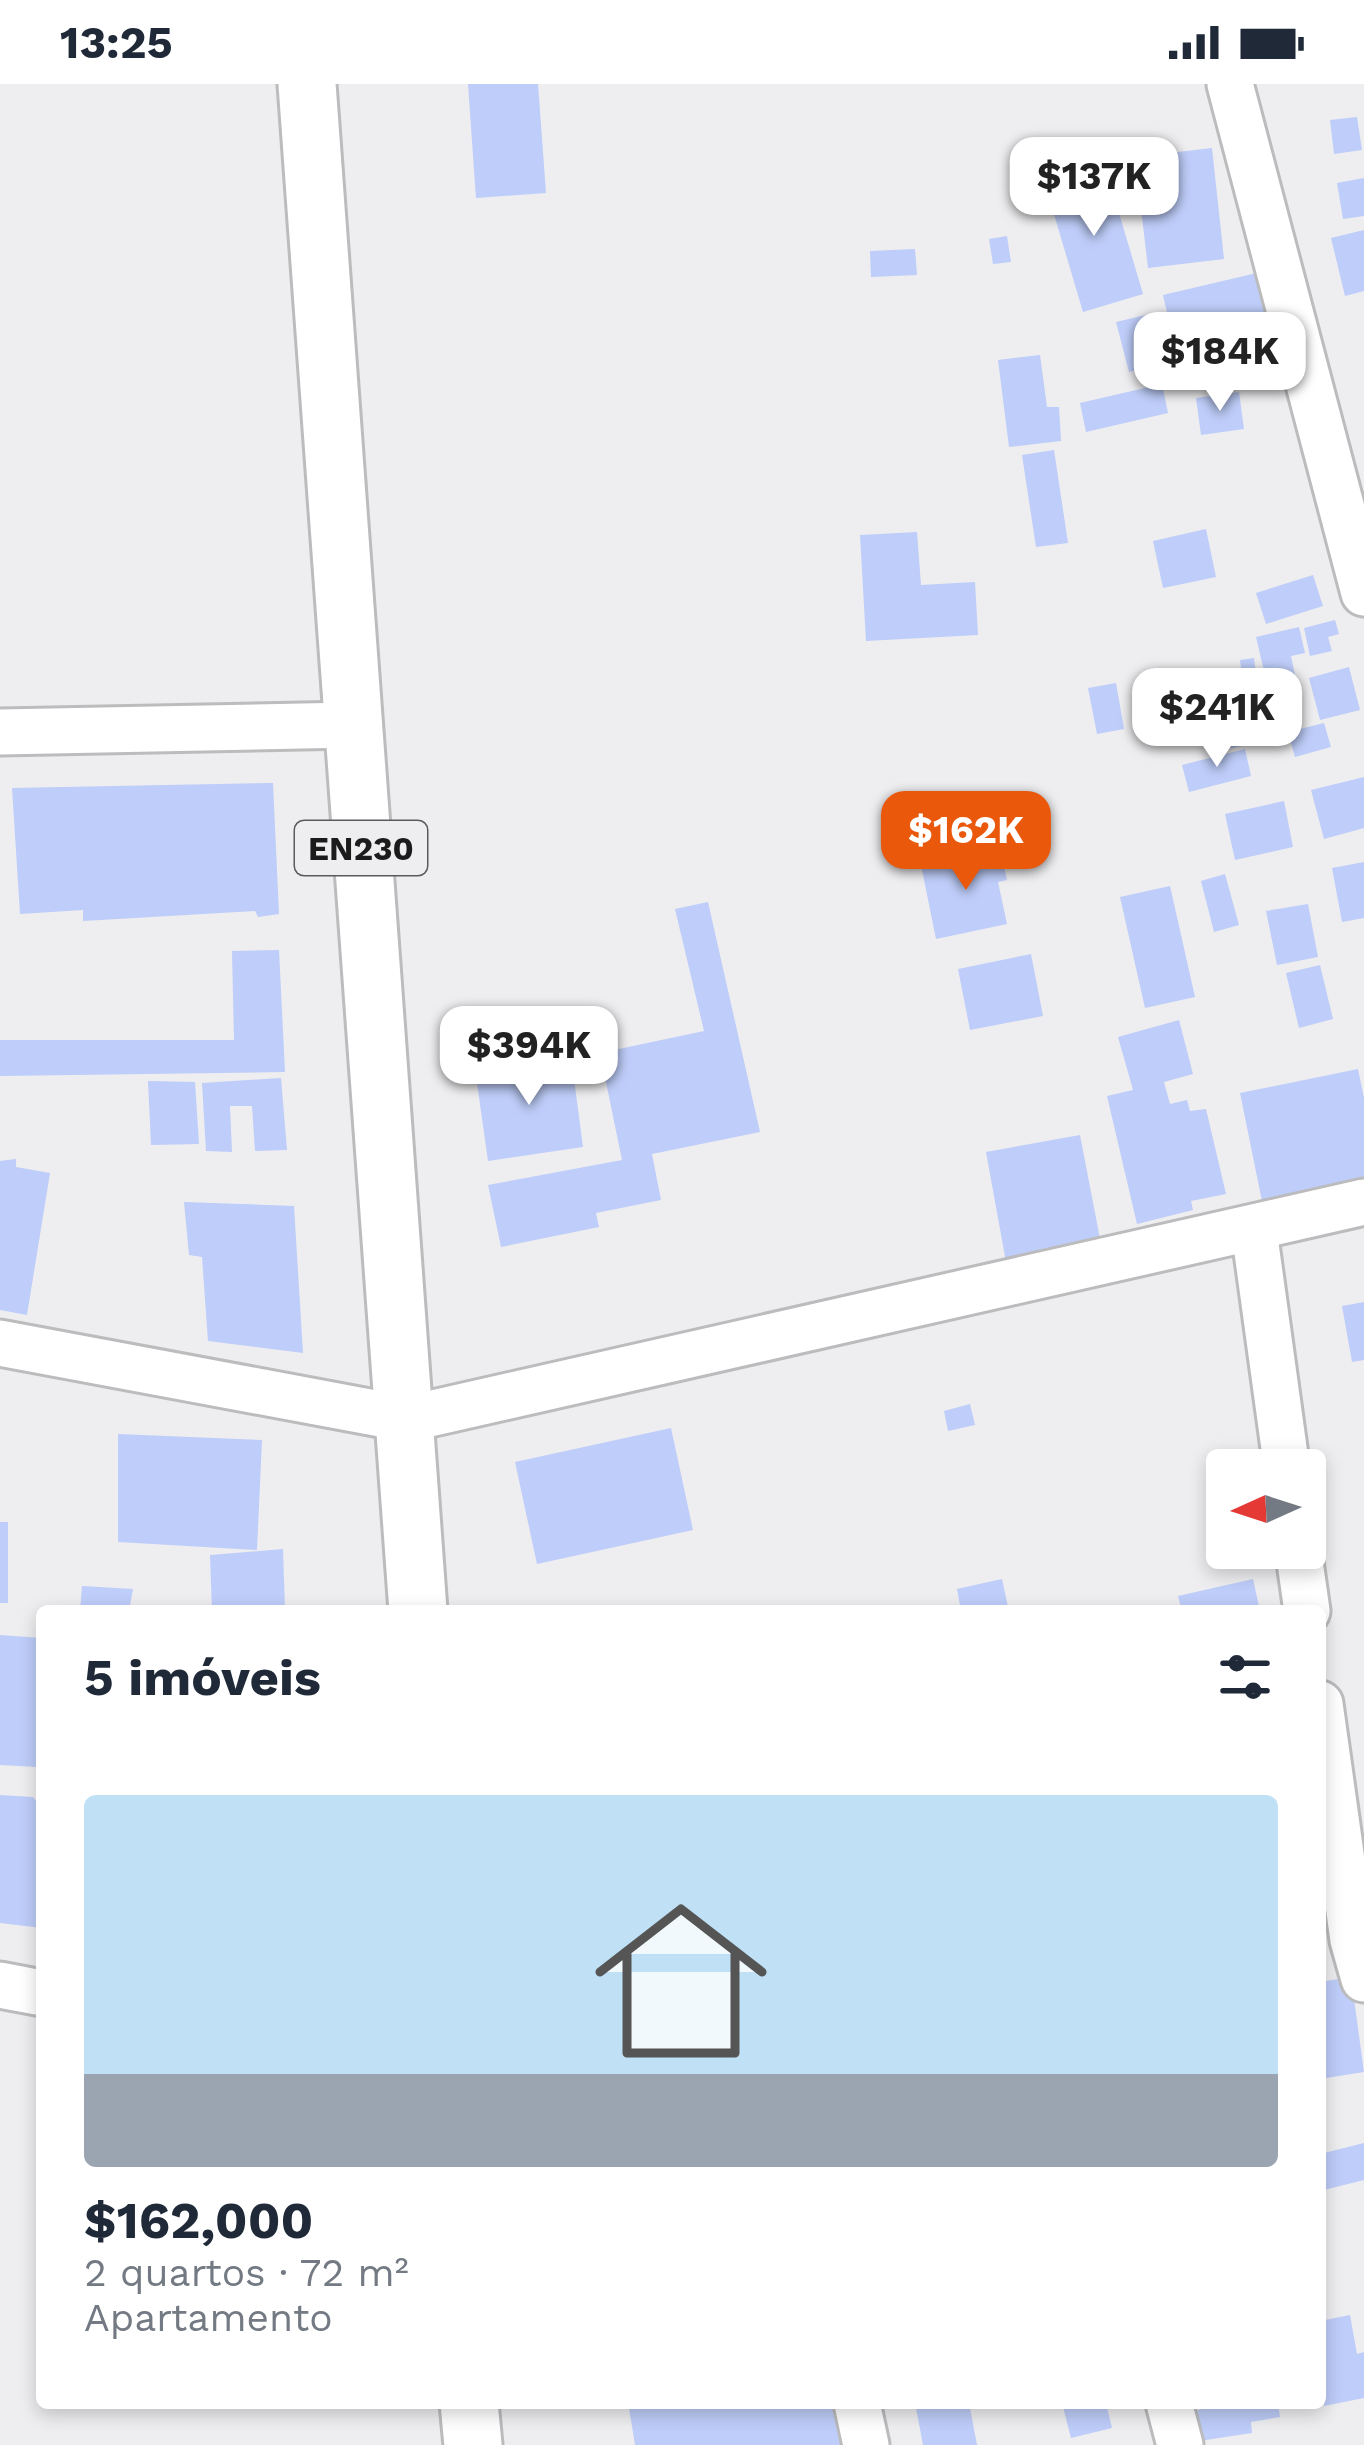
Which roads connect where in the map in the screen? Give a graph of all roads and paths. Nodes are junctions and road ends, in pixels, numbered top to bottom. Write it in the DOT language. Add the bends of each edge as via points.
graph roads {
  1 [pos="307,84"];
  2 [pos="1230,84"];
  3 [pos="1364,590"];
  4 [pos="351,725"];
  5 [pos="0,732"];
  6 [pos="1364,1202"];
  7 [pos="1254,1230"];
  8 [pos="0,1342"];
  9 [pos="407,1419"];
  10 [pos="1285,1449"];
  11 [pos="1301,1569"];
  12 [pos="418,1605"];
  13 [pos="1306,1605"];
  14 [pos="1326,1753"];
  15 [pos="1350,1951"];
  16 [pos="0,1985"];
  17 [pos="36,1992"];
  18 [pos="470,2409"];
  19 [pos="858,2409"];
  20 [pos="1171,2409"];
  21 [pos="473,2445"];
  22 [pos="866,2445"];
  23 [pos="1180,2445"];
  1 -- 4 [label="main road, EN230"];
  2 -- 3 [label="street"];
  4 -- 5 [label="street"];
  4 -- 9 [label="main road, EN230"];
  6 -- 7 [label="street"];
  7 -- 9 [label="street"];
  7 -- 10 [label="street"];
  8 -- 9 [label="street"];
  9 -- 12 [label="main road, EN230"];
  11 -- 13 [label="street"];
  14 -- 15 [label="street"];
  16 -- 17 [label="street"];
  18 -- 21 [label="main road"];
  19 -- 22 [label="street"];
  20 -- 23 [label="street"];
}
